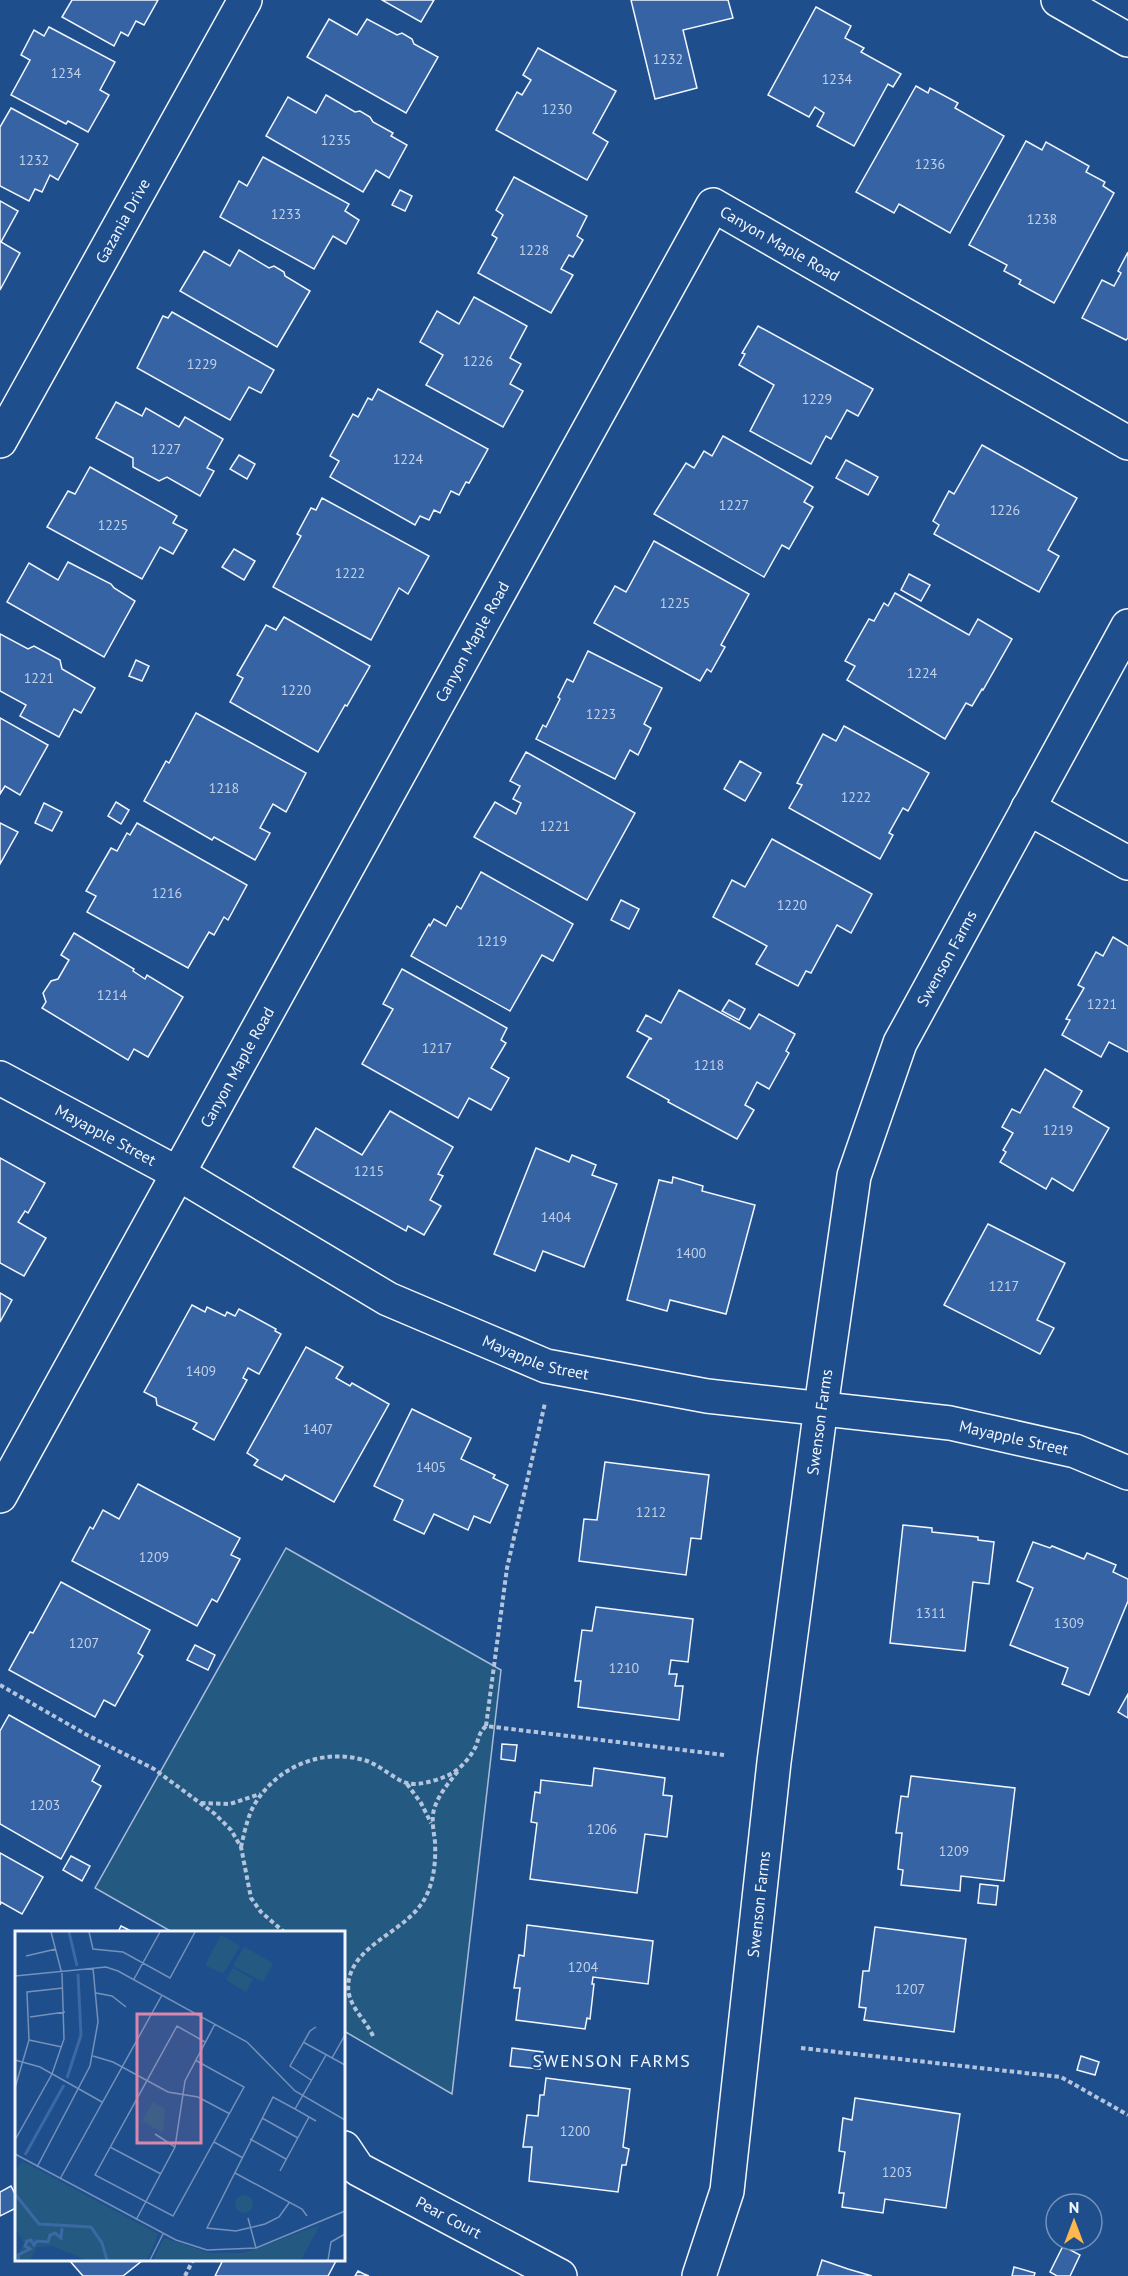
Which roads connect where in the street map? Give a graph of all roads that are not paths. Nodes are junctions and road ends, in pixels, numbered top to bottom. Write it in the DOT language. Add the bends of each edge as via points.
graph roads {
  1 [pos="245,0"];
  2 [pos="1058,0"];
  3 [pos="1128,40"];
  4 [pos="0,441"];
  5 [pos="1128,443"];
  6 [pos="1128,626"];
  7 [pos="1028,808"];
  8 [pos="1128,863"];
  9 [pos="0,1078"];
  10 [pos="180,1174"];
  11 [pos="821,1407"];
  12 [pos="1128,1473"];
  13 [pos="0,1496"];
  14 [pos="345,2150"];
  15 [pos="560,2276"];
  16 [pos="699,2276"];
  1 -- 4 [label="street, Gazania Drive"];
  2 -- 3 [label="street"];
  5 -- 10 [label="street, Canyon Maple Road" via="713,205"];
  6 -- 7 [label="street, Swenson Farms"];
  7 -- 8 [label="street"];
  7 -- 11 [label="street, Swenson Farms" via="900,1043 854,1176"];
  9 -- 10 [label="street, Mayapple Street"];
  10 -- 11 [label="street, Mayapple Street" via="388,1299 546,1366 707,1396"];
  10 -- 13 [label="street, Canyon Maple Road"];
  11 -- 12 [label="street, Mayapple Street" via="950,1423 1075,1451"];
  11 -- 16 [label="street, Swenson Farms" via="774,1762 727,2191"];
  14 -- 15 [label="street, Pear Court" via="358,2169"];
}
